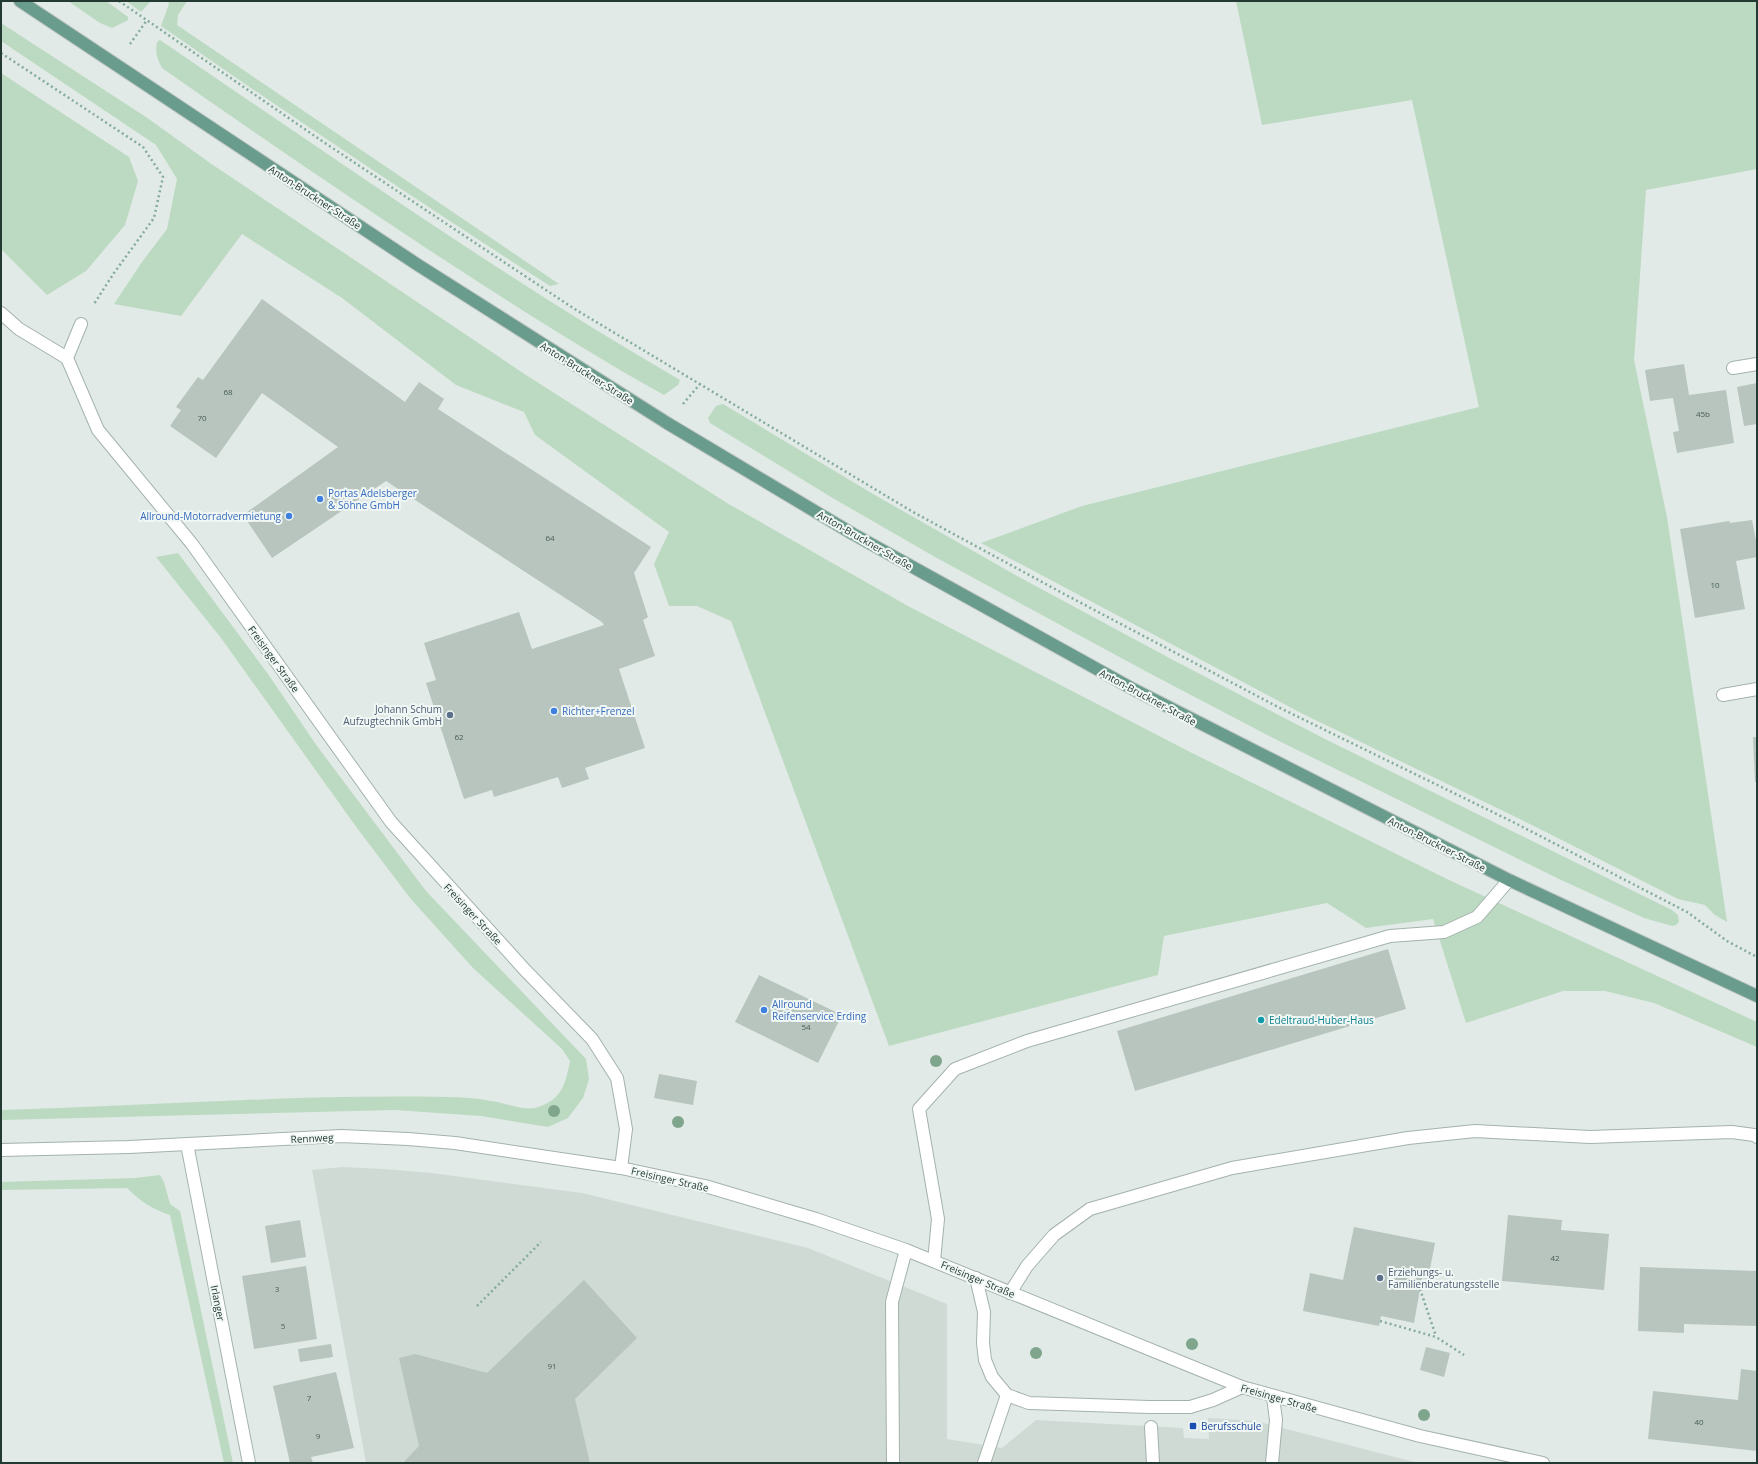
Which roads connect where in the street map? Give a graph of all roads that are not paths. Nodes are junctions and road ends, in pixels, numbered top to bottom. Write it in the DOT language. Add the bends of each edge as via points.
graph roads {
  1 [pos="20,1"];
  2 [pos="1,313"];
  3 [pos="81,324"];
  4 [pos="67,358"];
  5 [pos="1757,364"];
  6 [pos="1733,368"];
  7 [pos="1757,689"];
  8 [pos="1723,695"];
  9 [pos="1509,880"];
  10 [pos="1757,996"];
  11 [pos="1757,1137"];
  12 [pos="187,1144"];
  13 [pos="1,1150"];
  14 [pos="621,1168"];
  15 [pos="906,1250"];
  16 [pos="934,1261"];
  17 [pos="976,1278"];
  18 [pos="1010,1293"];
  19 [pos="1242,1387"];
  20 [pos="1007,1395"];
  21 [pos="1273,1397"];
  22 [pos="1151,1427"];
  23 [pos="249,1463"];
  24 [pos="893,1463"];
  25 [pos="984,1463"];
  26 [pos="1153,1463"];
  27 [pos="1272,1463"];
  28 [pos="1543,1463"];
  1 -- 9 [label="main road, Anton-Bruckner-Straße" via="418,265 667,423 853,534 1133,690"];
  2 -- 4 [label="street" via="19,329"];
  3 -- 4 [label="street"];
  4 -- 14 [label="street, Freisinger Straße" via="98,430 192,544 391,822 525,970 592,1039 617,1078 626,1129"];
  5 -- 6 [label="street"];
  7 -- 8 [label="street"];
  9 -- 10 [label="main road, Anton-Bruckner-Straße"];
  9 -- 16 [label="street" via="1477,917 1444,932 1390,936 1027,1041 955,1069 919,1109 938,1219"];
  11 -- 18 [label="street" via="1732,1132 1590,1137 1475,1131 1408,1138 1232,1168 1090,1209 1054,1234 1027,1266"];
  12 -- 13 [label="street, Rennweg" via="129,1148"];
  12 -- 14 [label="street, Rennweg" via="341,1136 408,1139 491,1147"];
  12 -- 23 [label="street, Irlanger"];
  14 -- 15 [label="street, Freisinger Straße" via="705,1186 816,1219"];
  15 -- 16 [label="street, Freisinger Straße"];
  15 -- 24 [label="street" via="892,1302"];
  16 -- 17 [label="street, Freisinger Straße"];
  17 -- 18 [label="street, Freisinger Straße"];
  17 -- 20 [label="street" via="984,1312 985,1360 992,1378"];
  18 -- 19 [label="street, Freisinger Straße"];
  19 -- 20 [label="street" via="1190,1407 1029,1403"];
  19 -- 21 [label="street, Freisinger Straße"];
  20 -- 25 [label="street"];
  21 -- 27 [label="street" via="1276,1420"];
  21 -- 28 [label="street, Freisinger Straße" via="1420,1436"];
  22 -- 26 [label="street"];
}
